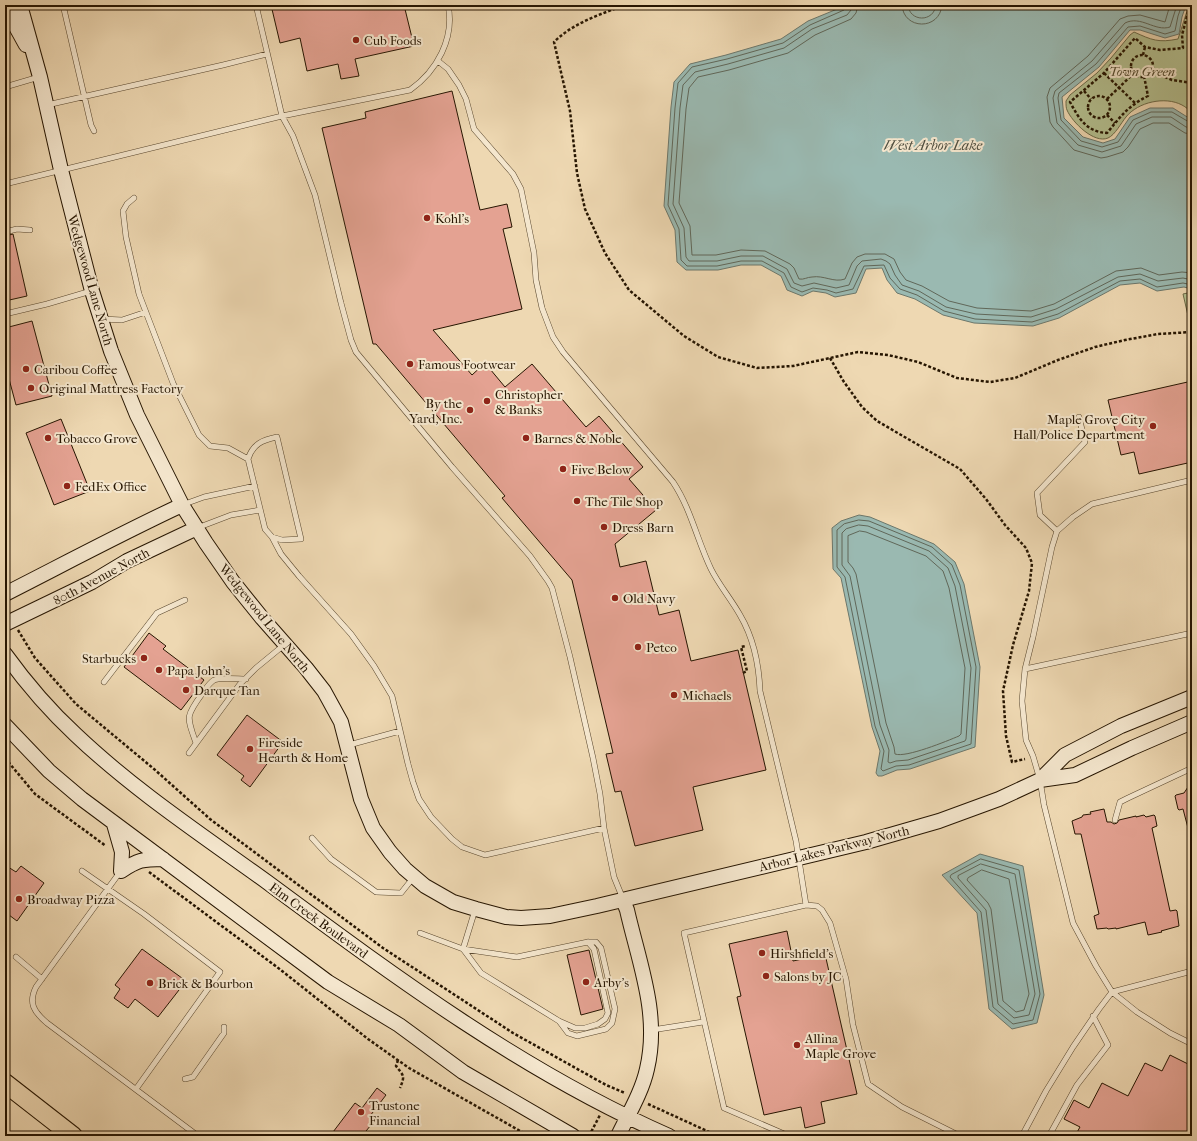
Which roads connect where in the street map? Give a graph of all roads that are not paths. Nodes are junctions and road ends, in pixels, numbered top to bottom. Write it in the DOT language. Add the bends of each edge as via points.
graph roads {
  1 [pos="20,5"];
  2 [pos="63,5"];
  3 [pos="256,5"];
  4 [pos="448,5"];
  5 [pos="5,7"];
  6 [pos="267,54"];
  7 [pos="34,57"];
  8 [pos="438,61"];
  9 [pos="40,77"];
  10 [pos="5,87"];
  11 [pos="84,97"];
  12 [pos="46,106"];
  13 [pos="282,116"];
  14 [pos="94,131"];
  15 [pos="61,170"];
  16 [pos="5,184"];
  17 [pos="134,198"];
  18 [pos="30,230"];
  19 [pos="5,232"];
  20 [pos="92,291"];
  21 [pos="146,312"];
  22 [pos="5,314"];
  23 [pos="101,319"];
  24 [pos="1079,417"];
  25 [pos="248,459"];
  26 [pos="1192,480"];
  27 [pos="255,486"];
  28 [pos="182,505"];
  29 [pos="260,510"];
  30 [pos="196,528"];
  31 [pos="1058,531"];
  32 [pos="272,537"];
  33 [pos="5,594"];
  34 [pos="185,600"];
  35 [pos="5,624"];
  36 [pos="1192,633"];
  37 [pos="285,645"];
  38 [pos="5,654"];
  39 [pos="1025,669"];
  40 [pos="246,679"];
  41 [pos="104,682"];
  42 [pos="1191,701"];
  43 [pos="1192,722"];
  44 [pos="5,725"];
  45 [pos="400,731"];
  46 [pos="196,743"];
  47 [pos="348,745"];
  48 [pos="188,753"];
  49 [pos="1192,768"];
  50 [pos="1040,780"];
  51 [pos="1115,820"];
  52 [pos="114,824"];
  53 [pos="604,828"];
  54 [pos="312,838"];
  55 [pos="798,858"];
  56 [pos="163,860"];
  57 [pos="126,864"];
  58 [pos="82,871"];
  59 [pos="414,877"];
  60 [pos="107,889"];
  61 [pos="623,900"];
  62 [pos="806,905"];
  63 [pos="476,909"];
  64 [pos="420,933"];
  65 [pos="588,942"];
  66 [pos="463,949"];
  67 [pos="16,957"];
  68 [pos="1192,971"];
  69 [pos="42,979"];
  70 [pos="1112,992"];
  71 [pos="1094,1016"];
  72 [pos="559,1021"];
  73 [pos="703,1022"];
  74 [pos="224,1027"];
  75 [pos="651,1030"];
  76 [pos="1192,1044"];
  77 [pos="185,1079"];
  78 [pos="5,1083"];
  79 [pos="136,1089"];
  80 [pos="627,1118"];
  81 [pos="72,1136"];
  82 [pos="198,1136"];
  83 [pos="573,1136"];
  84 [pos="618,1136"];
  85 [pos="669,1136"];
  86 [pos="789,1136"];
  87 [pos="960,1136"];
  88 [pos="1022,1136"];
  89 [pos="1049,1136"];
  1 -- 7 [label="street, Wedgewood Lane North"];
  2 -- 11 [label="lane"];
  3 -- 6 [label="lane"];
  4 -- 8 [label="lane" via="449,30"];
  5 -- 7 [label="street"];
  6 -- 11 [label="lane"];
  6 -- 13 [label="lane"];
  7 -- 9 [label="street, Wedgewood Lane North"];
  8 -- 13 [label="lane" via="422,81 410,90"];
  8 -- 55 [label="lane" via="448,69 459,85 466,99 474,129 513,174 521,189 542,308 553,337 673,482 689,513 711,569 750,633 760,675 760,691"];
  9 -- 10 [label="lane"];
  9 -- 12 [label="street, Wedgewood Lane North"];
  11 -- 12 [label="lane"];
  11 -- 14 [label="lane"];
  12 -- 15 [label="street, Wedgewood Lane North"];
  13 -- 15 [label="lane"];
  13 -- 53 [label="lane" via="293,136 315,195 341,303 356,352 530,556 552,588 594,765"];
  15 -- 16 [label="lane"];
  15 -- 20 [label="street, Wedgewood Lane North"];
  17 -- 21 [label="lane" via="123,211 126,237 139,294"];
  18 -- 19 [label="lane" via="17,229"];
  20 -- 22 [label="lane"];
  20 -- 23 [label="street, Wedgewood Lane North"];
  21 -- 23 [label="lane" via="122,320"];
  21 -- 25 [label="lane" via="173,384 199,435 210,446 228,448"];
  23 -- 28 [label="street, Wedgewood Lane North" via="137,415"];
  24 -- 31 [label="lane" via="1085,442 1037,493 1040,514"];
  25 -- 27 [label="lane"];
  25 -- 32 [label="lane" via="257,444 276,437 301,539 282,540"];
  26 -- 31 [label="lane" via="1092,504"];
  27 -- 28 [label="lane" via="204,497"];
  27 -- 29 [label="lane"];
  28 -- 30 [label="street, Wedgewood Lane North"];
  28 -- 33 [label="street, 80th Avenue North"];
  29 -- 30 [label="lane" via="230,515"];
  29 -- 32 [label="lane" via="265,529"];
  30 -- 35 [label="street, 80th Avenue North"];
  30 -- 37 [label="street, Wedgewood Lane North" via="233,582"];
  31 -- 39 [label="lane" via="1052,547"];
  32 -- 45 [label="lane" via="281,554 351,634 374,666 392,696"];
  34 -- 41 [label="lane" via="157,614"];
  36 -- 39 [label="lane"];
  37 -- 40 [label="lane"];
  37 -- 47 [label="street, Wedgewood Lane North" via="324,691 341,722"];
  38 -- 80 [label="street, Elm Creek Boulevard" via="32,689 76,735 145,793 337,934 456,1017 550,1075"];
  39 -- 50 [label="lane" via="1022,701 1026,740"];
  40 -- 46 [label="lane"];
  40 -- 46 [label="lane" via="219,679 209,684 189,712"];
  42 -- 50 [label="street, Arbor Lakes Parkway North" via="1121,726 1064,755"];
  43 -- 50 [label="street, Arbor Lakes Parkway North" via="1075,775"];
  44 -- 52 [label="street" via="49,771"];
  45 -- 47 [label="lane"];
  45 -- 53 [label="lane" via="419,799 441,829 462,847 485,855"];
  46 -- 48 [label="lane"];
  47 -- 59 [label="street, Wedgewood Lane North" via="361,799 373,828 390,852"];
  49 -- 51 [label="lane" via="1120,802"];
  50 -- 55 [label="street, Arbor Lakes Parkway North" via="999,799 939,821"];
  50 -- 70 [label="lane" via="1073,923"];
  52 -- 56 [label="street"];
  52 -- 57 [label="street"];
  53 -- 61 [label="lane" via="614,877"];
  54 -- 59 [label="lane" via="331,859 376,892 400,892"];
  55 -- 61 [label="street, Arbor Lakes Parkway North"];
  55 -- 62 [label="lane"];
  56 -- 57 [label="street" via="145,859"];
  56 -- 83 [label="street" via="328,982 399,1025 463,1072"];
  57 -- 60 [label="lane"];
  58 -- 60 [label="lane"];
  59 -- 63 [label="street, Wedgewood Lane North" via="453,902"];
  60 -- 69 [label="lane"];
  60 -- 79 [label="lane" via="220,972"];
  61 -- 63 [label="street, Wedgewood Lane North" via="535,917 506,917"];
  61 -- 75 [label="street" via="647,990"];
  62 -- 73 [label="lane" via="684,934"];
  62 -- 87 [label="lane" via="817,906 830,923 846,979 853,1025 868,1084 902,1107"];
  63 -- 66 [label="lane"];
  64 -- 66 [label="lane"];
  65 -- 66 [label="lane" via="517,956"];
  65 -- 72 [label="lane" via="594,949 608,1013 598,1024 585,1028 575,1028"];
  65 -- 72 [label="lane" via="596,942 601,948 615,1010 612,1023 606,1029 577,1036 568,1032"];
  66 -- 72 [label="lane" via="481,973"];
  67 -- 69 [label="lane"];
  68 -- 70 [label="lane"];
  69 -- 79 [label="lane" via="32,994 32,1002 40,1017"];
  70 -- 71 [label="lane"];
  70 -- 76 [label="lane" via="1170,1033"];
  71 -- 88 [label="lane" via="1050,1085"];
  71 -- 89 [label="lane" via="1108,1045 1077,1085"];
  73 -- 75 [label="lane"];
  73 -- 86 [label="lane" via="724,1108"];
  74 -- 77 [label="lane" via="224,1033 193,1076"];
  75 -- 80 [label="street" via="652,1043 647,1070"];
  78 -- 81 [label="highway"];
  79 -- 82 [label="lane"];
  80 -- 84 [label="street"];
  80 -- 85 [label="street, Elm Creek Boulevard"];
}
